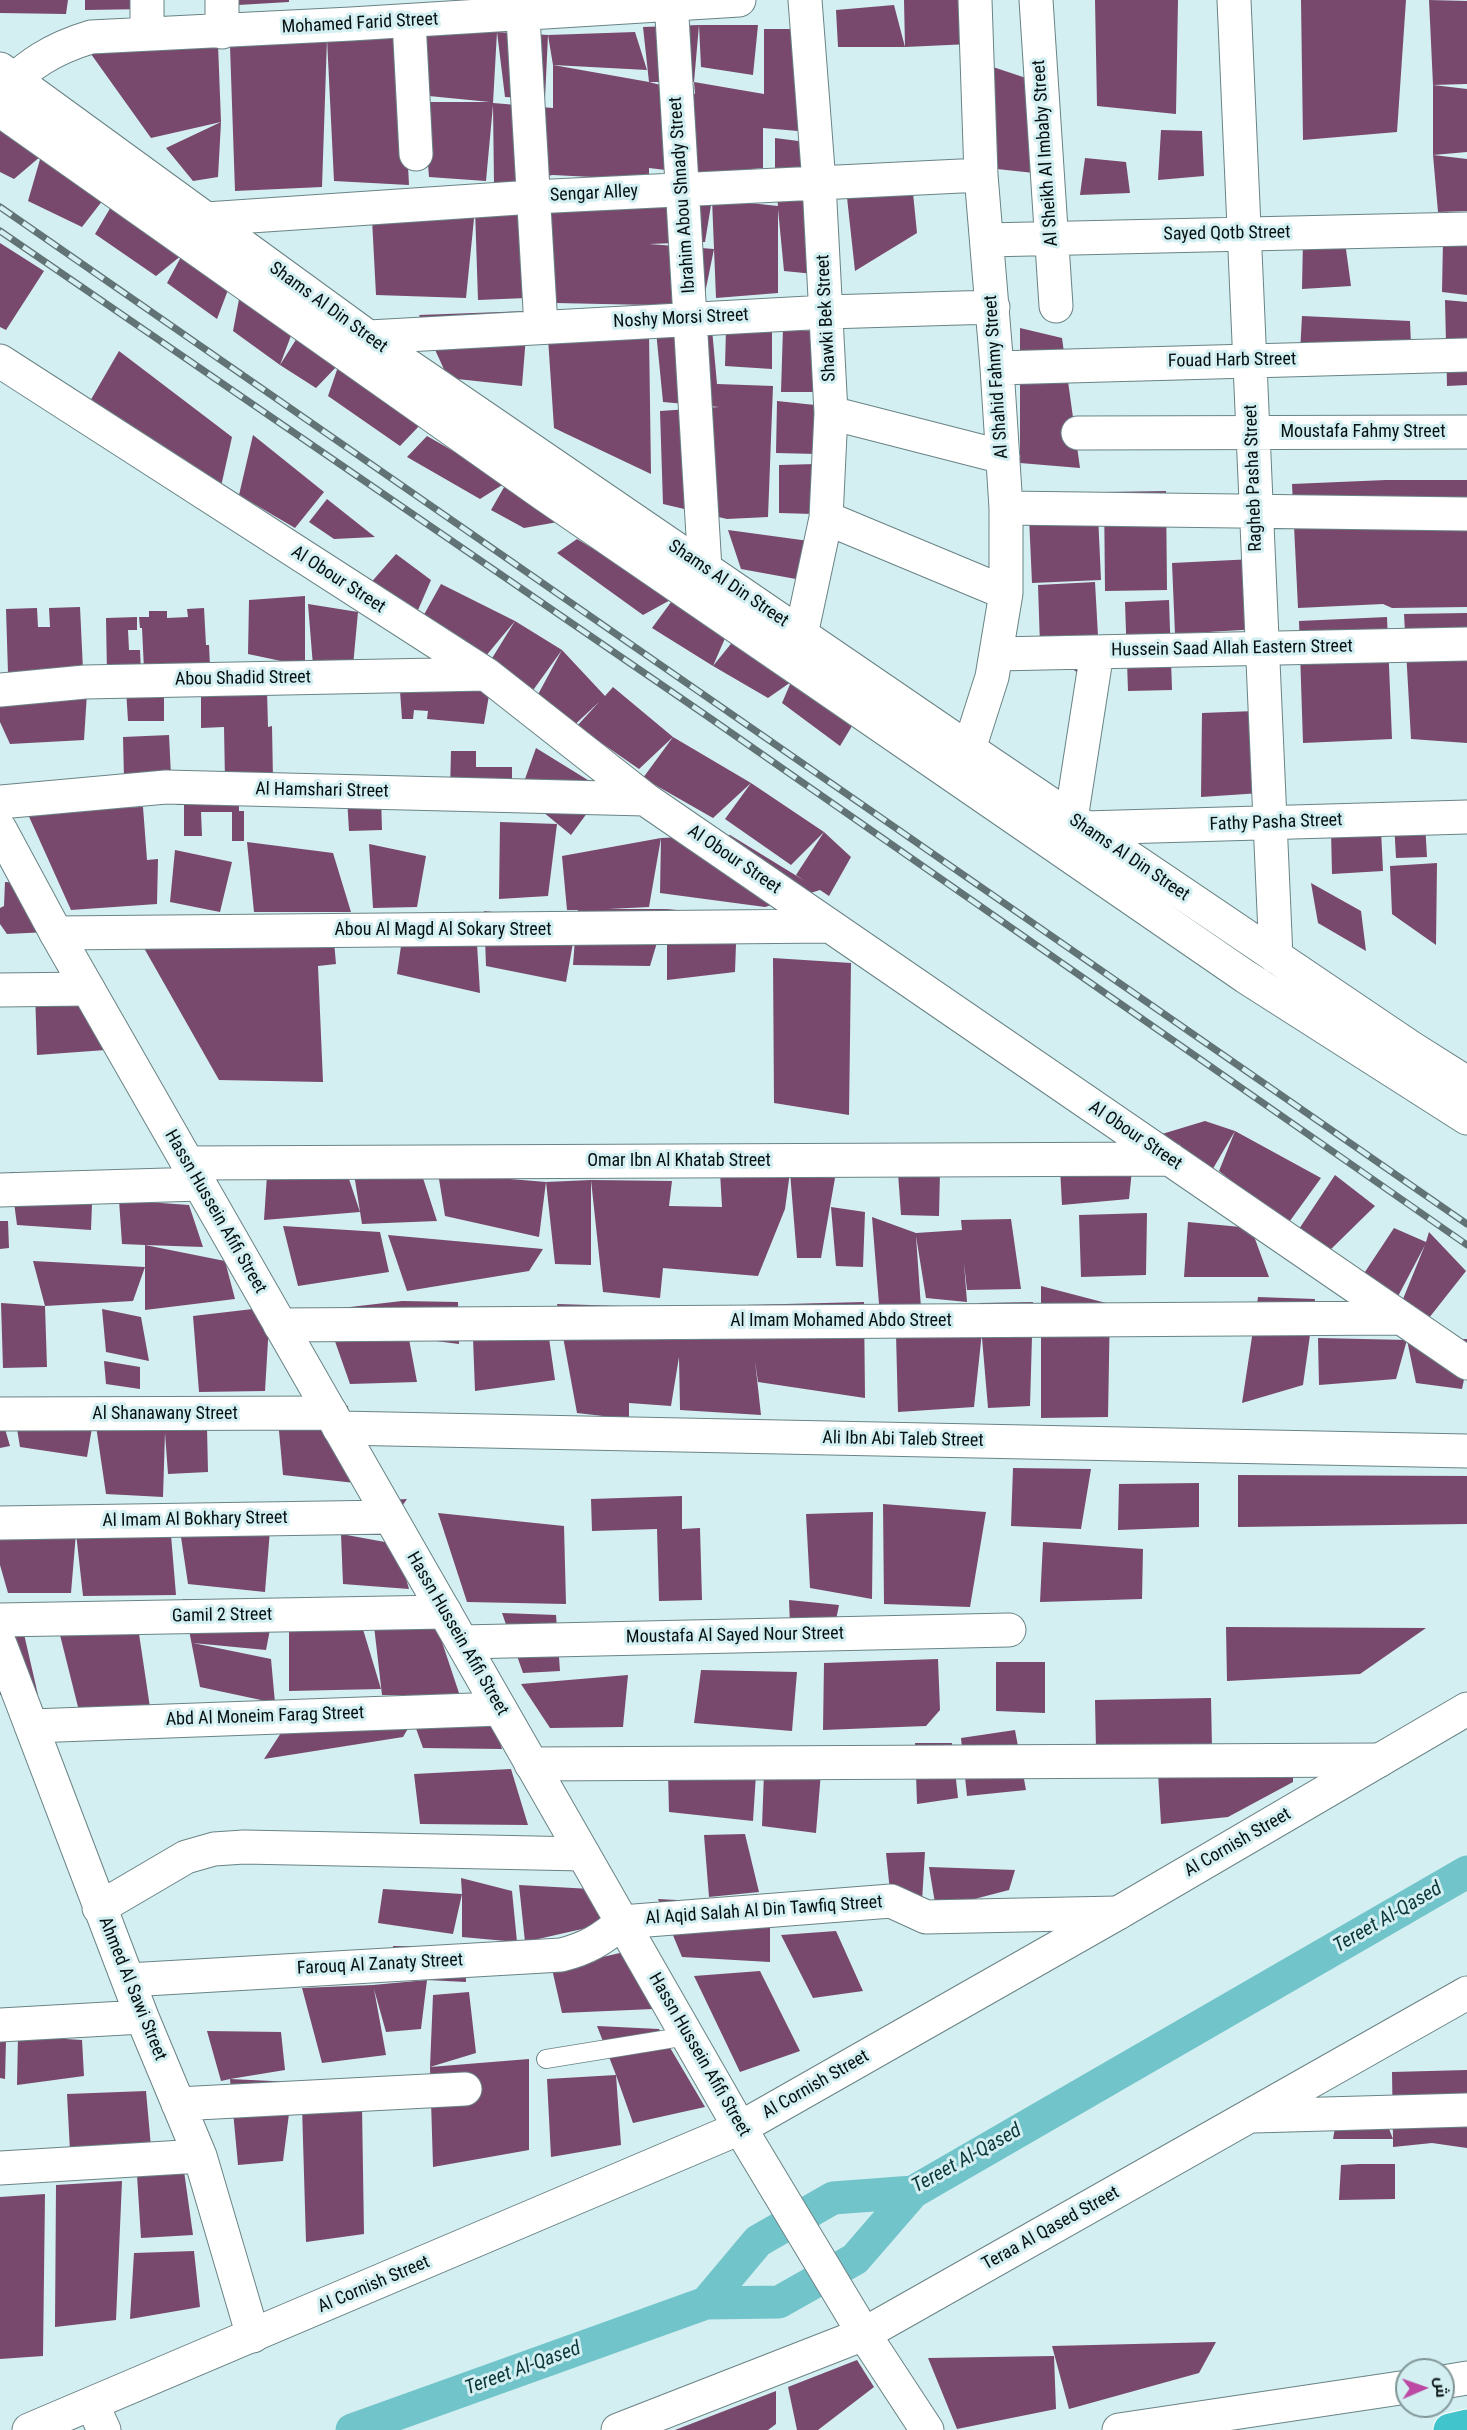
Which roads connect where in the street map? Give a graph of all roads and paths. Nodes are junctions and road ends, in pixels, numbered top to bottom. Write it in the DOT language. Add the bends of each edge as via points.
graph roads {
  1 [pos="147,0"];
  2 [pos="739,0"];
  3 [pos="805,0"];
  4 [pos="975,0"];
  5 [pos="1036,0"];
  6 [pos="1234,0"];
  7 [pos="671,2"];
  8 [pos="523,7"];
  9 [pos="458,9"];
  10 [pos="350,12"];
  11 [pos="222,16"];
  12 [pos="409,21"];
  13 [pos="147,34"];
  14 [pos="5,80"];
  15 [pos="0,110"];
  16 [pos="416,154"];
  17 [pos="981,175"];
  18 [pos="819,183"];
  19 [pos="682,190"];
  20 [pos="533,197"];
  21 [pos="206,219"];
  22 [pos="1467,229"];
  23 [pos="1244,234"];
  24 [pos="1052,239"];
  25 [pos="987,240"];
  26 [pos="1056,306"];
  27 [pos="993,307"];
  28 [pos="827,312"];
  29 [pos="690,319"];
  30 [pos="540,327"];
  31 [pos="369,337"];
  32 [pos="1467,355"];
  33 [pos="0,361"];
  34 [pos="1249,361"];
  35 [pos="997,368"];
  36 [pos="831,413"];
  37 [pos="1253,432"];
  38 [pos="1467,432"];
  39 [pos="1078,433"];
  40 [pos="1002,458"];
  41 [pos="1006,508"];
  42 [pos="1256,511"];
  43 [pos="1467,514"];
  44 [pos="826,518"];
  45 [pos="705,569"];
  46 [pos="1006,593"];
  47 [pos="801,635"];
  48 [pos="1467,644"];
  49 [pos="1262,648"];
  50 [pos="1097,652"];
  51 [pos="997,654"];
  52 [pos="486,674"];
  53 [pos="0,690"];
  54 [pos="969,749"];
  55 [pos="645,799"];
  56 [pos="0,802"];
  57 [pos="1467,817"];
  58 [pos="1078,823"];
  59 [pos="1269,823"];
  60 [pos="0,829"];
  61 [pos="830,926"];
  62 [pos="56,933"];
  63 [pos="1275,957"];
  64 [pos="88,989"];
  65 [pos="0,990"];
  66 [pos="1403,1060"];
  67 [pos="1467,1083"];
  68 [pos="1467,1118"];
  69 [pos="1170,1159"];
  70 [pos="194,1174"];
  71 [pos="0,1190"];
  72 [pos="1401,1318"];
  73 [pos="280,1325"];
  74 [pos="1467,1363"];
  75 [pos="0,1414"];
  76 [pos="335,1421"];
  77 [pos="1467,1451"];
  78 [pos="390,1517"];
  79 [pos="0,1523"];
  80 [pos="445,1612"];
  81 [pos="0,1620"];
  82 [pos="1009,1630"];
  83 [pos="462,1642"];
  84 [pos="0,1644"];
  85 [pos="500,1709"];
  86 [pos="1467,1709"];
  87 [pos="19,1717"];
  88 [pos="1380,1760"];
  89 [pos="531,1764"];
  90 [pos="583,1854"];
  91 [pos="99,1908"];
  92 [pos="1118,1913"];
  93 [pos="622,1922"];
  94 [pos="128,1980"];
  95 [pos="1467,1993"];
  96 [pos="142,2017"];
  97 [pos="0,2025"];
  98 [pos="687,2036"];
  99 [pos="546,2059"];
  100 [pos="465,2088"];
  101 [pos="178,2104"];
  102 [pos="1467,2110"];
  103 [pos="1250,2116"];
  104 [pos="740,2128"];
  105 [pos="200,2156"];
  106 [pos="0,2168"];
  107 [pos="864,2334"];
  108 [pos="254,2336"];
  109 [pos="1395,2389"];
  110 [pos="98,2417"];
  111 [pos="1467,2426"];
  112 [pos="29,2430"];
  113 [pos="618,2430"];
  114 [pos="927,2430"];
  115 [pos="1119,2430"];
  116 [pos="1450,2430"];
  1 -- 13 [label="street"];
  2 -- 7 [label="street, Mohamed Farid Street"];
  3 -- 18 [label="street, Shawki Bek Street"];
  4 -- 17 [label="street, Al Shahid Fahmy Street"];
  5 -- 24 [label="street, Al Sheikh Al Imbaby Street"];
  6 -- 23 [label="street, Ragheb Pasha Street"];
  7 -- 8 [label="street, Mohamed Farid Street"];
  7 -- 19 [label="street, Ibrahim Abou Shnady Street"];
  8 -- 9 [label="street, Mohamed Farid Street"];
  8 -- 20 [label="street"];
  9 -- 12 [label="street, Mohamed Farid Street"];
  10 -- 11 [label="street, Mohamed Farid Street"];
  10 -- 12 [label="street, Mohamed Farid Street"];
  11 -- 13 [label="street, Mohamed Farid Street"];
  12 -- 16 [label="street"];
  13 -- 14 [label="street, Mohamed Farid Street" via="91,37 73,42"];
  14 -- 21 [label="street, Shams Al Din Street"];
  15 -- 66 [label="street, Shams Al Din Street" via="580,519 1246,977"];
  17 -- 18 [label="street, Sengar Alley"];
  17 -- 25 [label="street, Al Shahid Fahmy Street"];
  18 -- 19 [label="street, Sengar Alley"];
  18 -- 28 [label="street, Shawki Bek Street"];
  19 -- 20 [label="street, Sengar Alley"];
  19 -- 29 [label="street, Ibrahim Abou Shnady Street"];
  20 -- 21 [label="street, Sengar Alley"];
  20 -- 30 [label="street"];
  21 -- 31 [label="street, Shams Al Din Street"];
  22 -- 23 [label="street, Sayed Qotb Street"];
  23 -- 24 [label="street, Sayed Qotb Street"];
  23 -- 34 [label="street, Ragheb Pasha Street"];
  24 -- 25 [label="street, Sayed Qotb Street"];
  24 -- 26 [label="street, Al Sheikh Al Imbaby Street"];
  25 -- 27 [label="street, Al Shahid Fahmy Street"];
  27 -- 28 [label="street, Noshy Morsi Street"];
  27 -- 35 [label="street, Al Shahid Fahmy Street"];
  28 -- 29 [label="street, Noshy Morsi Street"];
  28 -- 36 [label="street, Shawki Bek Street"];
  29 -- 30 [label="street, Noshy Morsi Street"];
  29 -- 45 [label="street, Ibrahim Abou Shnady Street"];
  30 -- 31 [label="street, Noshy Morsi Street"];
  31 -- 45 [label="street, Shams Al Din Street"];
  32 -- 34 [label="street, Fouad Harb Street"];
  33 -- 52 [label="street, Al Obour Street"];
  34 -- 35 [label="street, Fouad Harb Street"];
  34 -- 37 [label="street, Ragheb Pasha Street"];
  35 -- 40 [label="street, Al Shahid Fahmy Street"];
  36 -- 40 [label="street"];
  36 -- 44 [label="street, Shawki Bek Street"];
  37 -- 38 [label="street, Moustafa Fahmy Street"];
  37 -- 39 [label="street, Moustafa Fahmy Street"];
  37 -- 42 [label="street, Ragheb Pasha Street"];
  40 -- 41 [label="street, Al Shahid Fahmy Street"];
  41 -- 42 [label="street"];
  41 -- 46 [label="street, Al Shahid Fahmy Street"];
  42 -- 43 [label="street"];
  42 -- 49 [label="street, Ragheb Pasha Street"];
  44 -- 46 [label="street"];
  44 -- 47 [label="street, Shawki Bek Street"];
  45 -- 47 [label="street, Shams Al Din Street"];
  46 -- 51 [label="street, Al Shahid Fahmy Street"];
  47 -- 54 [label="street, Shams Al Din Street"];
  48 -- 49 [label="street, Hussein Saad Allah Eastern Street"];
  49 -- 50 [label="street, Hussein Saad Allah Eastern Street"];
  49 -- 59 [label="street, Ragheb Pasha Street"];
  50 -- 51 [label="street, Hussein Saad Allah Eastern Street"];
  50 -- 58 [label="street"];
  51 -- 54 [label="street, Al Shahid Fahmy Street"];
  52 -- 53 [label="street, Abou Shadid Street" via="85,682"];
  52 -- 55 [label="street, Al Obour Street"];
  54 -- 58 [label="street, Shams Al Din Street"];
  55 -- 56 [label="street, Al Hamshari Street" via="166,787"];
  55 -- 61 [label="street, Al Obour Street"];
  57 -- 59 [label="street, Fathy Pasha Street"];
  58 -- 59 [label="street, Fathy Pasha Street"];
  58 -- 63 [label="street, Shams Al Din Street"];
  59 -- 63 [label="street, Ragheb Pasha Street"];
  60 -- 62 [label="street, Hassn Hussein Afifi Street"];
  61 -- 62 [label="street, Abou Al Magd Al Sokary Street"];
  61 -- 69 [label="street, Al Obour Street"];
  62 -- 64 [label="street, Hassn Hussein Afifi Street"];
  63 -- 66 [label="street, Shams Al Din Street"];
  64 -- 65 [label="street"];
  64 -- 70 [label="street, Hassn Hussein Afifi Street"];
  66 -- 67 [label="street, Shams Al Din Street"];
  66 -- 68 [label="street, Shams Al Din Street"];
  69 -- 70 [label="street, Omar Ibn Al Khatab Street"];
  69 -- 72 [label="street, Al Obour Street"];
  70 -- 71 [label="street, Omar Ibn Al Khatab Street"];
  70 -- 73 [label="street, Hassn Hussein Afifi Street"];
  72 -- 73 [label="street, Al Imam Mohamed Abdo Street"];
  72 -- 74 [label="street, Al Obour Street"];
  73 -- 76 [label="street, Hassn Hussein Afifi Street"];
  75 -- 76 [label="street, Al Shanawany Street"];
  76 -- 77 [label="street, Ali Ibn Abi Taleb Street"];
  76 -- 78 [label="street, Hassn Hussein Afifi Street"];
  78 -- 79 [label="street, Al Imam Al Bokhary Street"];
  78 -- 80 [label="street, Hassn Hussein Afifi Street"];
  80 -- 81 [label="street, Gamil 2 Street"];
  80 -- 83 [label="street, Hassn Hussein Afifi Street"];
  82 -- 83 [label="street, Moustafa Al Sayed Nour Street"];
  83 -- 85 [label="street, Hassn Hussein Afifi Street"];
  84 -- 87 [label="street, Ahmed Al Sawi Street"];
  85 -- 87 [label="street, Abd Al Moneim Farag Street"];
  85 -- 89 [label="street, Hassn Hussein Afifi Street"];
  86 -- 88 [label="street, Al Cornish Street"];
  87 -- 91 [label="street, Ahmed Al Sawi Street"];
  88 -- 89 [label="street"];
  88 -- 92 [label="street, Al Cornish Street"];
  89 -- 90 [label="street, Hassn Hussein Afifi Street"];
  90 -- 91 [label="street" via="214,1849 186,1857"];
  90 -- 93 [label="street, Hassn Hussein Afifi Street"];
  91 -- 94 [label="street, Ahmed Al Sawi Street"];
  92 -- 93 [label="street, Al Aqid Salah Al Din Tawfiq Street" via="926,1917 891,1901"];
  92 -- 104 [label="street, Al Cornish Street"];
  93 -- 94 [label="street, Farouq Al Zanaty Street" via="584,1949 561,1955"];
  93 -- 98 [label="street, Hassn Hussein Afifi Street"];
  94 -- 96 [label="street, Ahmed Al Sawi Street"];
  95 -- 103 [label="street, Teraa Al Qased Street"];
  96 -- 97 [label="street"];
  96 -- 101 [label="street, Ahmed Al Sawi Street"];
  98 -- 99 [label="lane"];
  98 -- 104 [label="street, Hassn Hussein Afifi Street"];
  100 -- 101 [label="street"];
  101 -- 105 [label="street, Ahmed Al Sawi Street"];
  102 -- 103 [label="street"];
  103 -- 107 [label="street, Teraa Al Qased Street"];
  104 -- 107 [label="street, Hassn Hussein Afifi Street"];
  104 -- 108 [label="street, Al Cornish Street"];
  105 -- 106 [label="street"];
  105 -- 108 [label="street, Ahmed Al Sawi Street"];
  107 -- 113 [label="street, Teraa Al Qased Street"];
  107 -- 114 [label="street, Hassn Hussein Afifi Street"];
  108 -- 110 [label="street, Al Cornish Street"];
  109 -- 115 [label="street"];
  110 -- 112 [label="street, Al Cornish Street"];
  111 -- 116 [label="highway"];
}
